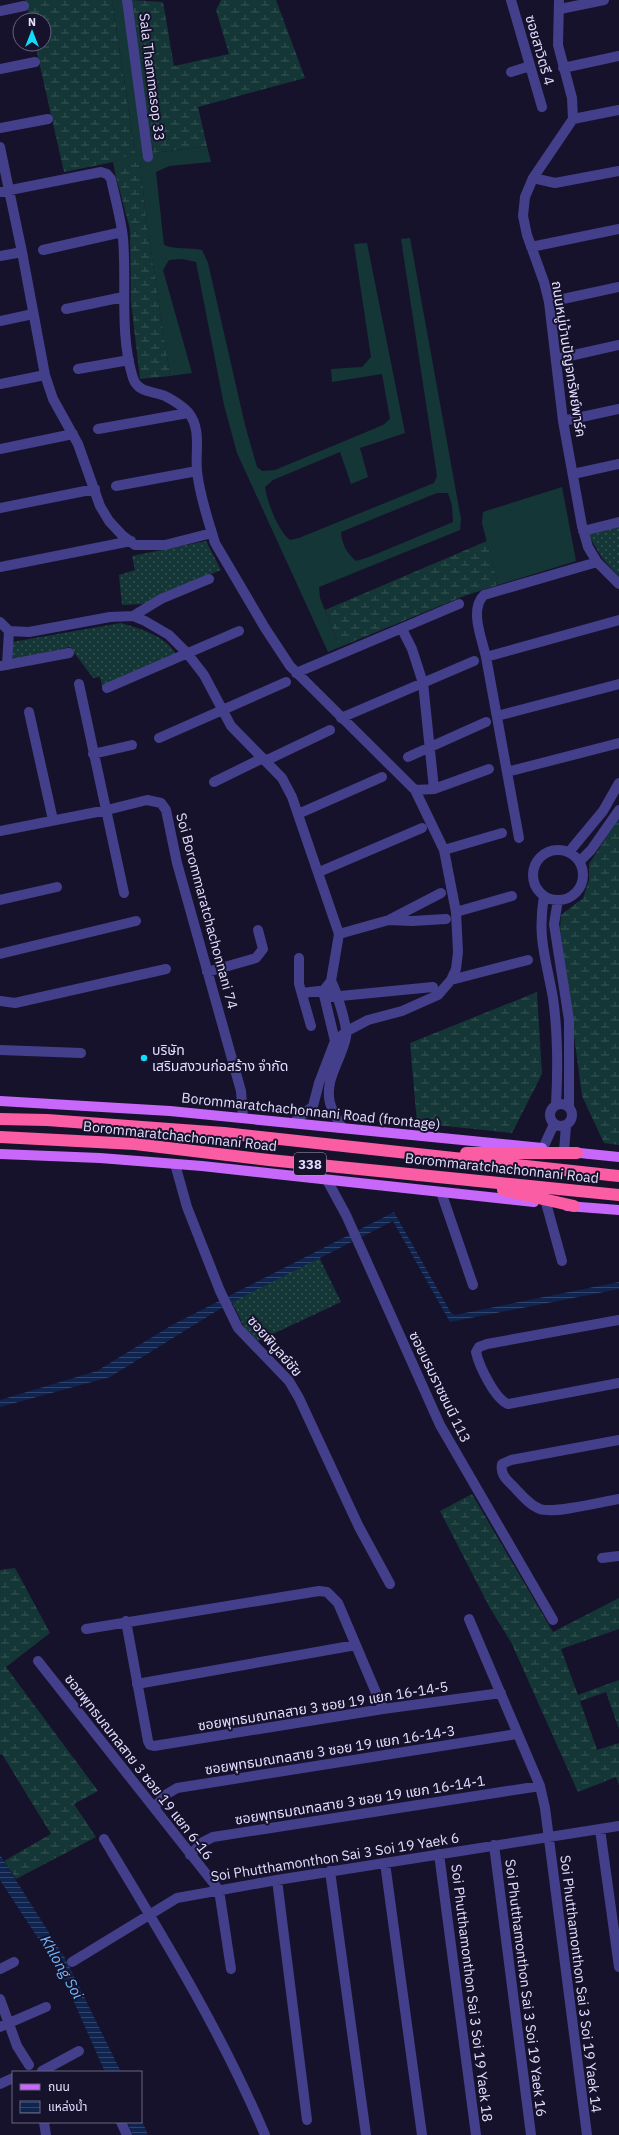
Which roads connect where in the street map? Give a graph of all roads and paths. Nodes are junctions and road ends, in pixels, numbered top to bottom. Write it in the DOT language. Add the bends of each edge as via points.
graph roads {
  1 [pos="127,0"];
  2 [pos="511,0"];
  3 [pos="604,0"];
  4 [pos="559,5"];
  5 [pos="24,6"];
  6 [pos="0,11"];
  7 [pos="619,56"];
  8 [pos="36,62"];
  9 [pos="530,66"];
  10 [pos="563,68"];
  11 [pos="0,69"];
  12 [pos="511,72"];
  13 [pos="542,107"];
  14 [pos="619,110"];
  15 [pos="48,119"];
  16 [pos="573,119"];
  17 [pos="0,128"];
  18 [pos="0,147"];
  19 [pos="148,157"];
  20 [pos="619,171"];
  21 [pos="533,178"];
  22 [pos="5,191"];
  23 [pos="619,229"];
  24 [pos="122,232"];
  25 [pos="530,247"];
  26 [pos="43,250"];
  27 [pos="22,252"];
  28 [pos="0,256"];
  29 [pos="619,287"];
  30 [pos="123,297"];
  31 [pos="549,302"];
  32 [pos="66,309"];
  33 [pos="33,314"];
  34 [pos="0,321"];
  35 [pos="619,345"];
  36 [pos="556,359"];
  37 [pos="129,360"];
  38 [pos="78,369"];
  39 [pos="45,375"];
  40 [pos="0,384"];
  41 [pos="619,409"];
  42 [pos="188,413"];
  43 [pos="563,421"];
  44 [pos="98,429"];
  45 [pos="74,434"];
  46 [pos="0,449"];
  47 [pos="619,464"];
  48 [pos="197,471"];
  49 [pos="573,474"];
  50 [pos="116,486"];
  51 [pos="95,489"];
  52 [pos="0,508"];
  53 [pos="619,522"];
  54 [pos="583,531"];
  55 [pos="212,533"];
  56 [pos="131,541"];
  57 [pos="597,562"];
  58 [pos="0,566"];
  59 [pos="209,579"];
  60 [pos="619,584"];
  61 [pos="459,604"];
  62 [pos="133,616"];
  63 [pos="619,620"];
  64 [pos="0,622"];
  65 [pos="402,629"];
  66 [pos="9,631"];
  67 [pos="239,631"];
  68 [pos="69,653"];
  69 [pos="187,653"];
  70 [pos="486,657"];
  71 [pos="474,661"];
  72 [pos="3,665"];
  73 [pos="296,673"];
  74 [pos="286,682"];
  75 [pos="424,683"];
  76 [pos="79,684"];
  77 [pos="619,684"];
  78 [pos="107,688"];
  79 [pos="224,711"];
  80 [pos="28,712"];
  81 [pos="497,716"];
  82 [pos="341,718"];
  83 [pos="486,722"];
  84 [pos="330,730"];
  85 [pos="159,738"];
  86 [pos="619,743"];
  87 [pos="132,745"];
  88 [pos="431,746"];
  89 [pos="94,754"];
  90 [pos="408,757"];
  91 [pos="264,760"];
  92 [pos="489,769"];
  93 [pos="507,772"];
  94 [pos="382,777"];
  95 [pos="214,782"];
  96 [pos="619,783"];
  97 [pos="434,789"];
  98 [pos="415,790"];
  99 [pos="107,810"];
  100 [pos="619,810"];
  101 [pos="298,814"];
  102 [pos="53,820"];
  103 [pos="422,828"];
  104 [pos="0,831"];
  105 [pos="502,833"];
  106 [pos="519,838"];
  107 [pos="444,850"];
  108 [pos="569,852"];
  109 [pos="580,861"];
  110 [pos="319,872"];
  111 [pos="57,887"];
  112 [pos="124,893"];
  113 [pos="441,893"];
  114 [pos="512,896"];
  115 [pos="544,896"];
  116 [pos="0,900"];
  117 [pos="558,900"];
  118 [pos="456,912"];
  119 [pos="446,919"];
  120 [pos="389,920"];
  121 [pos="136,921"];
  122 [pos="258,930"];
  123 [pos="340,934"];
  124 [pos="0,954"];
  125 [pos="299,958"];
  126 [pos="528,960"];
  127 [pos="166,968"];
  128 [pos="208,972"];
  129 [pos="451,980"];
  130 [pos="433,987"];
  131 [pos="334,988"];
  132 [pos="302,993"];
  133 [pos="323,994"];
  134 [pos="0,1001"];
  135 [pos="311,1026"];
  136 [pos="347,1031"];
  137 [pos="335,1041"];
  138 [pos="0,1050"];
  139 [pos="82,1053"];
  140 [pos="319,1082"];
  141 [pos="330,1084"];
  142 [pos="0,1101"];
  143 [pos="556,1105"];
  144 [pos="569,1107"];
  145 [pos="243,1118"];
  146 [pos="0,1119"];
  147 [pos="293,1123"];
  148 [pos="554,1124"];
  149 [pos="566,1126"];
  150 [pos="342,1128"];
  151 [pos="0,1137"];
  152 [pos="543,1148"];
  153 [pos="564,1151"];
  154 [pos="403,1152"];
  155 [pos="577,1152"];
  156 [pos="0,1154"];
  157 [pos="619,1157"];
  158 [pos="175,1164"];
  159 [pos="428,1176"];
  160 [pos="619,1176"];
  161 [pos="327,1180"];
  162 [pos="441,1192"];
  163 [pos="619,1195"];
  164 [pos="546,1203"];
  165 [pos="574,1206"];
  166 [pos="619,1210"];
  167 [pos="562,1261"];
  168 [pos="473,1285"];
  169 [pos="619,1320"];
  170 [pos="619,1383"];
  171 [pos="619,1440"];
  172 [pos="619,1499"];
  173 [pos="619,1556"];
  174 [pos="602,1558"];
  175 [pos="390,1584"];
  176 [pos="469,1620"];
  177 [pos="553,1620"];
  178 [pos="126,1622"];
  179 [pos="86,1629"];
  180 [pos="356,1645"];
  181 [pos="38,1661"];
  182 [pos="137,1684"];
  183 [pos="501,1693"];
  184 [pos="383,1709"];
  185 [pos="517,1734"];
  186 [pos="540,1786"];
  187 [pos="154,1807"];
  188 [pos="619,1826"];
  189 [pos="600,1829"];
  190 [pos="548,1837"];
  191 [pos="104,1839"];
  192 [pos="494,1845"];
  193 [pos="440,1854"];
  194 [pos="190,1855"];
  195 [pos="385,1863"];
  196 [pos="330,1872"];
  197 [pos="277,1880"];
  198 [pos="218,1890"];
  199 [pos="150,1914"];
  200 [pos="14,1962"];
  201 [pos="72,1962"];
  202 [pos="619,1967"];
  203 [pos="0,1968"];
  204 [pos="231,1969"];
  205 [pos="0,1999"];
  206 [pos="46,2007"];
  207 [pos="4,2025"];
  208 [pos="79,2051"];
  209 [pos="26,2069"];
  210 [pos="42,2071"];
  211 [pos="12,2078"];
  212 [pos="0,2084"];
  213 [pos="307,2120"];
  214 [pos="44,2123"];
  215 [pos="121,2123"];
  216 [pos="46,2135"];
  217 [pos="127,2135"];
  218 [pos="265,2135"];
  219 [pos="366,2135"];
  220 [pos="422,2135"];
  221 [pos="476,2135"];
  222 [pos="531,2135"];
  223 [pos="587,2135"];
  1 -- 19 [label="street, Sala Thammasop 33"];
  2 -- 9 [label="street, ซอยสาวิตรี 4"];
  3 -- 4 [label="street"];
  4 -- 10 [label="street" via="558,45"];
  5 -- 6 [label="street"];
  7 -- 10 [label="street"];
  8 -- 11 [label="street"];
  9 -- 12 [label="street"];
  9 -- 13 [label="street, ซอยสาวิตรี 4"];
  10 -- 16 [label="street" via="572,98"];
  14 -- 16 [label="street"];
  15 -- 17 [label="street"];
  16 -- 21 [label="street, ถนนหมู่บ้านปัญจทรัพย์พาร์ค"];
  18 -- 22 [label="street"];
  20 -- 21 [label="street" via="555,183"];
  21 -- 25 [label="street, ถนนหมู่บ้านปัญจทรัพย์พาร์ค" via="525,197 523,216"];
  22 -- 24 [label="street" via="101,172 107,174 111,179"];
  22 -- 27 [label="street"];
  23 -- 25 [label="street"];
  24 -- 26 [label="street"];
  24 -- 30 [label="street"];
  25 -- 31 [label="street, ถนนหมู่บ้านปัญจทรัพย์พาร์ค"];
  27 -- 28 [label="street"];
  27 -- 33 [label="street"];
  29 -- 31 [label="street"];
  30 -- 32 [label="street"];
  30 -- 37 [label="street"];
  31 -- 36 [label="street, ถนนหมู่บ้านปัญจทรัพย์พาร์ค"];
  33 -- 34 [label="street"];
  33 -- 39 [label="street"];
  35 -- 36 [label="street"];
  36 -- 43 [label="street, ถนนหมู่บ้านปัญจทรัพย์พาร์ค"];
  37 -- 38 [label="street"];
  37 -- 42 [label="street" via="138,387 165,396"];
  39 -- 40 [label="street"];
  39 -- 45 [label="street" via="53,399"];
  41 -- 43 [label="street"];
  42 -- 44 [label="street"];
  42 -- 48 [label="street" via="198,438"];
  43 -- 49 [label="street, ถนนหมู่บ้านปัญจทรัพย์พาร์ค"];
  45 -- 46 [label="street"];
  45 -- 51 [label="street"];
  47 -- 49 [label="street"];
  48 -- 50 [label="street"];
  48 -- 55 [label="street"];
  49 -- 54 [label="street, ถนนหมู่บ้านปัญจทรัพย์พาร์ค"];
  51 -- 52 [label="street"];
  51 -- 56 [label="street" via="100,506 109,521"];
  53 -- 54 [label="street"];
  54 -- 57 [label="street, ถนนหมู่บ้านปัญจทรัพย์พาร์ค" via="588,547"];
  55 -- 56 [label="street" via="165,545 136,545"];
  55 -- 73 [label="street" via="215,543 264,628"];
  56 -- 58 [label="street"];
  57 -- 60 [label="street, ถนนหมู่บ้านปัญจทรัพย์พาร์ค"];
  57 -- 70 [label="street" via="484,595 479,600 476,610"];
  59 -- 62 [label="street" via="161,599"];
  61 -- 65 [label="street"];
  62 -- 66 [label="street" via="110,617 28,632"];
  62 -- 69 [label="street" via="169,636"];
  63 -- 70 [label="street"];
  64 -- 66 [label="street"];
  65 -- 73 [label="street"];
  65 -- 75 [label="street"];
  66 -- 72 [label="street"];
  67 -- 69 [label="street"];
  68 -- 72 [label="street"];
  69 -- 78 [label="street"];
  69 -- 79 [label="street" via="204,675"];
  70 -- 81 [label="street"];
  71 -- 75 [label="street"];
  73 -- 82 [label="street"];
  74 -- 79 [label="street"];
  75 -- 82 [label="street"];
  75 -- 88 [label="street"];
  76 -- 89 [label="street"];
  77 -- 81 [label="street"];
  79 -- 85 [label="street"];
  79 -- 91 [label="street" via="231,726"];
  80 -- 102 [label="street"];
  81 -- 93 [label="street"];
  82 -- 98 [label="street"];
  83 -- 88 [label="street"];
  84 -- 91 [label="street"];
  86 -- 93 [label="street"];
  87 -- 89 [label="street"];
  88 -- 90 [label="street"];
  88 -- 97 [label="street"];
  89 -- 99 [label="street"];
  91 -- 95 [label="street"];
  91 -- 101 [label="street" via="282,778"];
  92 -- 97 [label="street"];
  93 -- 106 [label="street"];
  94 -- 101 [label="street"];
  96 -- 108 [label="street" via="603,811"];
  97 -- 98 [label="street"];
  98 -- 107 [label="street"];
  99 -- 102 [label="street, Soi Borommaratchachonnani 74"];
  99 -- 112 [label="street"];
  99 -- 128 [label="street, Soi Borommaratchachonnani 74" via="147,800 162,803 166,810 177,863"];
  100 -- 109 [label="street" via="591,850"];
  101 -- 110 [label="street"];
  102 -- 104 [label="street, Soi Borommaratchachonnani 74"];
  103 -- 110 [label="street"];
  105 -- 107 [label="street"];
  107 -- 118 [label="street"];
  108 -- 109 [label="street"];
  108 -- 115 [label="street" via="558,849 539,858 534,867 533,878 536,888"];
  109 -- 117 [label="street" via="584,872 583,882 577,892 568,898"];
  110 -- 123 [label="street"];
  111 -- 116 [label="street"];
  113 -- 120 [label="street"];
  114 -- 118 [label="street"];
  115 -- 117 [label="street"];
  115 -- 143 [label="street" via="541,938 556,1022"];
  117 -- 144 [label="street" via="554,924 569,1020"];
  118 -- 129 [label="street" via="458,952 456,969"];
  119 -- 120 [label="street"];
  120 -- 123 [label="street"];
  121 -- 124 [label="street"];
  122 -- 128 [label="street" via="263,949 256,958"];
  123 -- 131 [label="street"];
  125 -- 132 [label="street" via="298,975"];
  126 -- 129 [label="street"];
  127 -- 134 [label="street" via="15,1002"];
  128 -- 145 [label="street, Soi Borommaratchachonnani 74" via="241,1091"];
  129 -- 136 [label="street" via="438,995 402,1011 368,1020"];
  130 -- 131 [label="street"];
  131 -- 133 [label="street"];
  131 -- 133 [label="street"];
  131 -- 136 [label="street"];
  132 -- 133 [label="street"];
  132 -- 135 [label="street"];
  133 -- 137 [label="street"];
  136 -- 137 [label="street"];
  136 -- 141 [label="street"];
  137 -- 140 [label="street"];
  138 -- 139 [label="street"];
  140 -- 141 [label="street"];
  140 -- 147 [label="street" via="314,1106"];
  141 -- 150 [label="street" via="330,1104"];
  142 -- 145 [label="main road, Borommaratchachonnani Road (frontage)" via="129,1107"];
  143 -- 144 [label="street"];
  143 -- 148 [label="street" via="550,1112"];
  144 -- 149 [label="street" via="573,1115"];
  145 -- 147 [label="main road, Borommaratchachonnani Road (frontage)"];
  146 -- 154 [label="highway, Borommaratchachonnani Road / 338" via="224,1133"];
  147 -- 150 [label="main road, Borommaratchachonnani Road (frontage)"];
  148 -- 149 [label="street"];
  148 -- 152 [label="street"];
  149 -- 153 [label="street"];
  150 -- 152 [label="main road, Borommaratchachonnani Road (frontage)"];
  151 -- 159 [label="highway, Borommaratchachonnani Road / 338" via="135,1144"];
  152 -- 153 [label="main road, Borommaratchachonnani Road (frontage)"];
  153 -- 155 [label="main road, Borommaratchachonnani Road (frontage)"];
  154 -- 155 [label="highway"];
  154 -- 160 [label="highway, Borommaratchachonnani Road / 338"];
  155 -- 157 [label="main road, Borommaratchachonnani Road (frontage)"];
  156 -- 158 [label="main road, 338"];
  158 -- 161 [label="main road, 338"];
  158 -- 175 [label="street, ซอยพิบูลย์ชัย" via="188,1208 230,1312 244,1336 292,1386 359,1527"];
  159 -- 163 [label="highway, Borommaratchachonnani Road / 338"];
  159 -- 165 [label="highway"];
  161 -- 162 [label="main road, 338"];
  161 -- 177 [label="street, ซอยบรมราชชนนี 113" via="359,1243 440,1425"];
  162 -- 164 [label="main road, 338"];
  162 -- 168 [label="street"];
  164 -- 165 [label="main road, 338"];
  164 -- 167 [label="street"];
  165 -- 166 [label="main road, 338"];
  169 -- 170 [label="street" via="487,1344 479,1347 476,1352 501,1402 508,1404"];
  171 -- 172 [label="street" via="511,1460 502,1464 501,1469 504,1476 530,1503 541,1509 562,1509"];
  173 -- 174 [label="street"];
  176 -- 183 [label="street, Soi Phutthamonthon Sai 3 Soi 19 Yaek 14"];
  178 -- 179 [label="street"];
  178 -- 180 [label="street" via="327,1592 338,1603"];
  178 -- 182 [label="street"];
  180 -- 182 [label="street"];
  180 -- 184 [label="street"];
  181 -- 187 [label="street, ซอยพุทธมณฑลสาย 3 ซอย 19 แยก 6-16"];
  182 -- 184 [label="street, ซอยพุทธมณฑลสาย 3 ซอย 19 แยก 16-14-5" via="150,1745 170,1745"];
  183 -- 184 [label="street, ซอยพุทธมณฑลสาย 3 ซอย 19 แยก 16-14-5"];
  183 -- 185 [label="street, Soi Phutthamonthon Sai 3 Soi 19 Yaek 14"];
  185 -- 186 [label="street, Soi Phutthamonthon Sai 3 Soi 19 Yaek 14"];
  185 -- 187 [label="street, ซอยพุทธมณฑลสาย 3 ซอย 19 แยก 16-14-3" via="177,1788"];
  186 -- 190 [label="street, Soi Phutthamonthon Sai 3 Soi 19 Yaek 14"];
  186 -- 194 [label="street, ซอยพุทธมณฑลสาย 3 ซอย 19 แยก 16-14-1" via="213,1837 203,1842"];
  187 -- 194 [label="street, ซอยพุทธมณฑลสาย 3 ซอย 19 แยก 6-16"];
  188 -- 189 [label="street, Soi Phutthamonthon Sai 3 Soi 19 Yaek 6"];
  189 -- 190 [label="street, Soi Phutthamonthon Sai 3 Soi 19 Yaek 6"];
  189 -- 202 [label="street"];
  190 -- 192 [label="street, Soi Phutthamonthon Sai 3 Soi 19 Yaek 6"];
  190 -- 223 [label="street, Soi Phutthamonthon Sai 3 Soi 19 Yaek 14"];
  191 -- 199 [label="street"];
  192 -- 193 [label="street, Soi Phutthamonthon Sai 3 Soi 19 Yaek 6"];
  192 -- 222 [label="street, Soi Phutthamonthon Sai 3 Soi 19 Yaek 16"];
  193 -- 195 [label="street, Soi Phutthamonthon Sai 3 Soi 19 Yaek 6"];
  193 -- 221 [label="street, Soi Phutthamonthon Sai 3 Soi 19 Yaek 18"];
  194 -- 198 [label="street, ซอยพุทธมณฑลสาย 3 ซอย 19 แยก 6-16"];
  195 -- 196 [label="street, Soi Phutthamonthon Sai 3 Soi 19 Yaek 6"];
  195 -- 220 [label="street"];
  196 -- 197 [label="street, Soi Phutthamonthon Sai 3 Soi 19 Yaek 6"];
  196 -- 219 [label="street"];
  197 -- 198 [label="street, Soi Phutthamonthon Sai 3 Soi 19 Yaek 6"];
  197 -- 213 [label="street"];
  198 -- 199 [label="street, Soi Phutthamonthon Sai 3 Soi 19 Yaek 6" via="177,1898"];
  198 -- 204 [label="street"];
  199 -- 201 [label="street, Soi Phutthamonthon Sai 3 Soi 19 Yaek 6"];
  199 -- 218 [label="street" via="203,2006"];
  200 -- 203 [label="street"];
  205 -- 207 [label="street"];
  206 -- 207 [label="street"];
  207 -- 209 [label="street" via="17,2046"];
  208 -- 210 [label="street"];
  209 -- 210 [label="street" via="34,2065"];
  211 -- 212 [label="street"];
  214 -- 216 [label="street"];
  215 -- 217 [label="street"];
}
